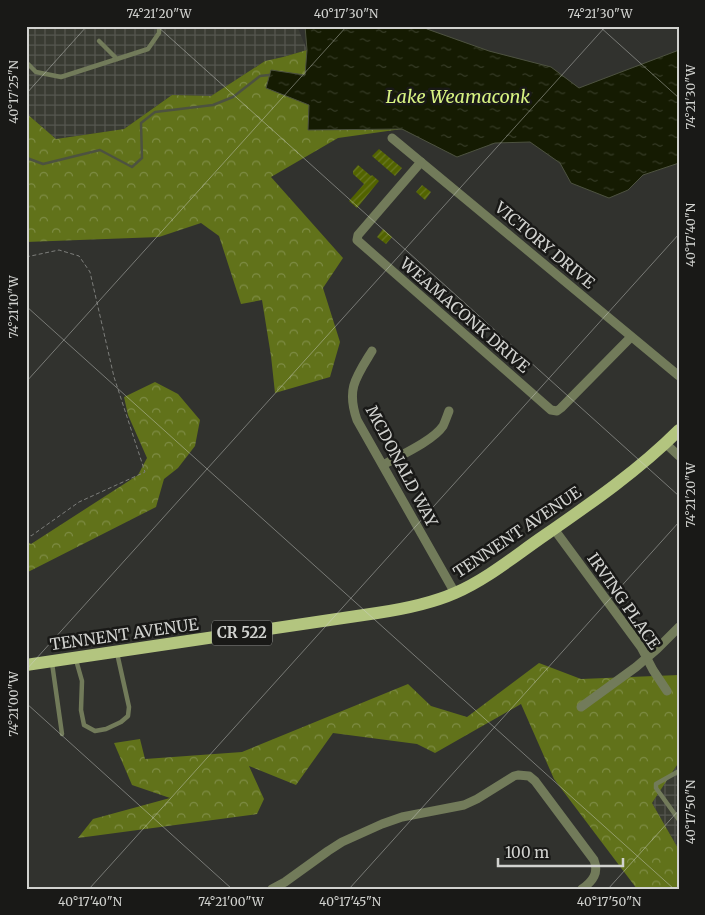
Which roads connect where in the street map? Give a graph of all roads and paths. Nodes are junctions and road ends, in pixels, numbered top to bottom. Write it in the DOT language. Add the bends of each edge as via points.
graph roads {
  1 [pos="159,26"];
  2 [pos="99,41"];
  3 [pos="117,59"];
  4 [pos="26,62"];
  5 [pos="392,138"];
  6 [pos="421,162"];
  7 [pos="26,257"];
  8 [pos="631,337"];
  9 [pos="372,351"];
  10 [pos="679,376"];
  11 [pos="449,411"];
  12 [pos="679,430"];
  13 [pos="665,443"];
  14 [pos="679,456"];
  15 [pos="383,465"];
  16 [pos="554,529"];
  17 [pos="26,531"];
  18 [pos="455,593"];
  19 [pos="679,627"];
  20 [pos="117,652"];
  21 [pos="76,658"];
  22 [pos="647,659"];
  23 [pos="52,661"];
  24 [pos="26,665"];
  25 [pos="667,691"];
  26 [pos="581,708"];
  27 [pos="62,734"];
  28 [pos="679,771"];
  29 [pos="679,820"];
  30 [pos="272,889"];
  31 [pos="582,889"];
  1 -- 3 [label="lane" via="159,33 148,49"];
  2 -- 3 [label="lane"];
  3 -- 4 [label="lane" via="61,78 36,72"];
  5 -- 6 [label="street, VICTORY DRIVE"];
  6 -- 8 [label="street, VICTORY DRIVE"];
  6 -- 8 [label="street, WEAMACONK DRIVE" via="357,240 551,410 561,408"];
  7 -- 17 [label="path" via="59,250 79,256 90,272 114,377 145,472 79,502 31,536"];
  8 -- 10 [label="street, VICTORY DRIVE"];
  9 -- 15 [label="street, MCDONALD WAY" via="355,380 352,401 358,420"];
  11 -- 15 [label="street" via="443,425 428,440"];
  12 -- 13 [label="main road, TENNENT AVENUE / CR 522"];
  13 -- 14 [label="street"];
  13 -- 16 [label="main road, TENNENT AVENUE / CR 522"];
  15 -- 18 [label="street, MCDONALD WAY"];
  16 -- 18 [label="main road, TENNENT AVENUE / CR 522" via="493,572"];
  16 -- 22 [label="street, IRVING PLACE"];
  18 -- 20 [label="main road, TENNENT AVENUE / CR 522" via="411,608"];
  19 -- 22 [label="street"];
  20 -- 21 [label="main road, TENNENT AVENUE / CR 522"];
  20 -- 21 [label="lane" via="129,707 128,716 106,729 95,731 84,725 82,680"];
  21 -- 23 [label="main road, TENNENT AVENUE / CR 522"];
  22 -- 25 [label="street, IRVING PLACE"];
  22 -- 26 [label="street"];
  23 -- 24 [label="main road, TENNENT AVENUE / CR 522"];
  23 -- 27 [label="lane"];
  28 -- 29 [label="lane" via="656,784 656,788"];
  30 -- 31 [label="street" via="361,833 402,818 464,805 522,774 533,779 594,860 596,871 592,881"];
}
